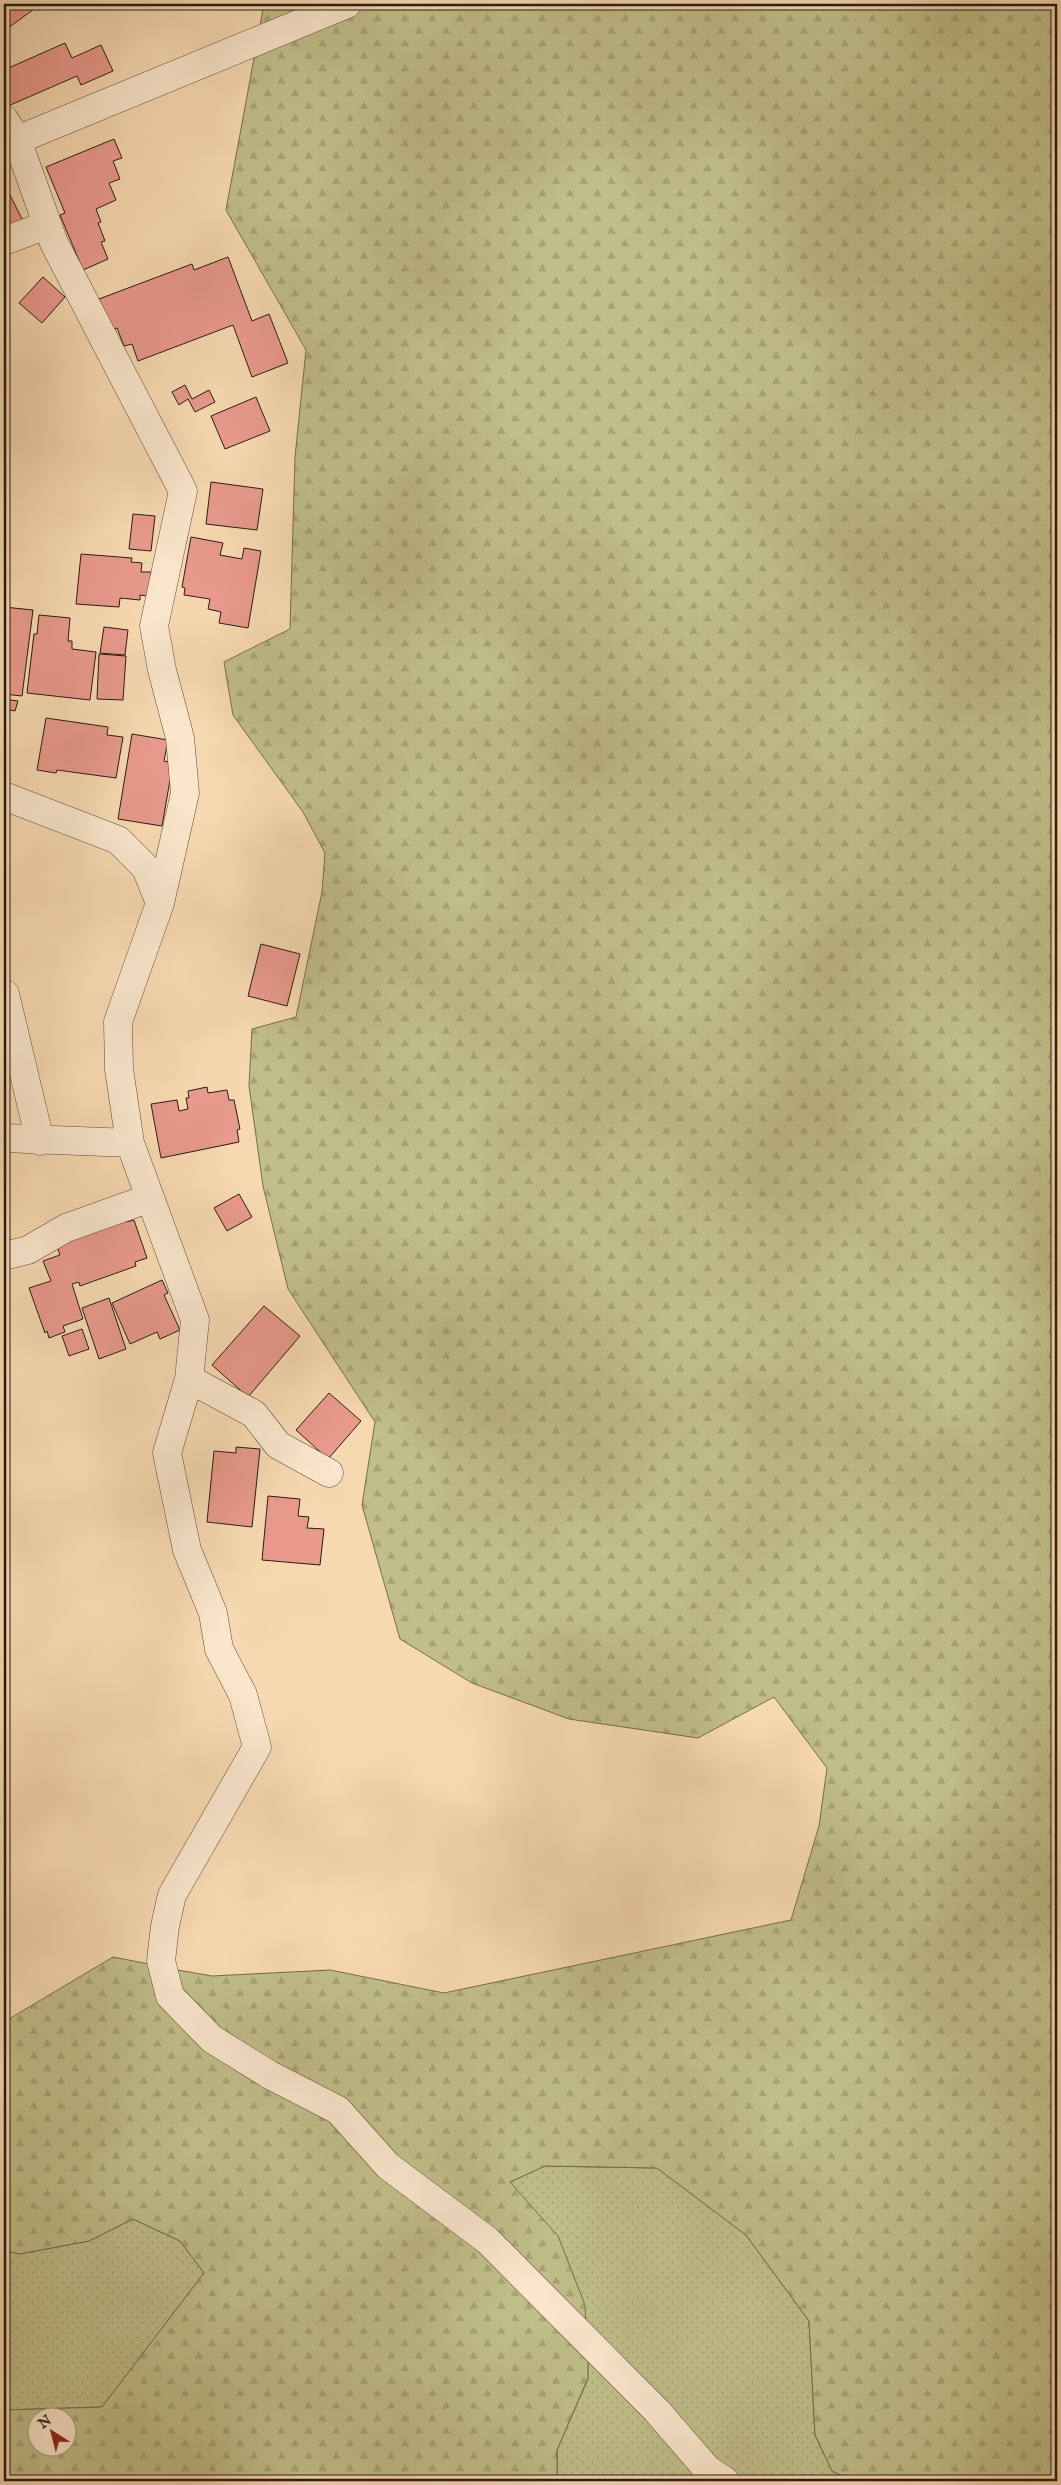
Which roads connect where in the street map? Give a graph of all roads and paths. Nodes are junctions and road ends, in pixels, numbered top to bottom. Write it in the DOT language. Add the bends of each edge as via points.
graph roads {
  1 [pos="347,4"];
  2 [pos="10,130"];
  3 [pos="48,225"];
  4 [pos="4,241"];
  5 [pos="4,796"];
  6 [pos="160,902"];
  7 [pos="5,994"];
  8 [pos="4,1138"];
  9 [pos="40,1141"];
  10 [pos="130,1143"];
  11 [pos="150,1198"];
  12 [pos="4,1256"];
  13 [pos="189,1379"];
  14 [pos="329,1473"];
  15 [pos="709,2477"];
  1 -- 2 [label="street"];
  2 -- 3 [label="street"];
  3 -- 4 [label="street"];
  3 -- 6 [label="street" via="54,243 183,491 154,626 180,738 185,793"];
  5 -- 6 [label="street" via="118,840 146,868"];
  6 -- 10 [label="street" via="118,1022 119,1069"];
  7 -- 9 [label="street"];
  8 -- 9 [label="street"];
  9 -- 10 [label="street"];
  10 -- 11 [label="street"];
  11 -- 12 [label="street" via="66,1228 28,1250"];
  11 -- 13 [label="street" via="195,1320"];
  13 -- 14 [label="street" via="254,1414 278,1445"];
  13 -- 15 [label="street" via="167,1452 187,1550 213,1612 219,1649 243,1695 257,1747 172,1895 161,1961 170,1996 212,2039 270,2075 338,2110 388,2166 487,2240 657,2411"];
}
